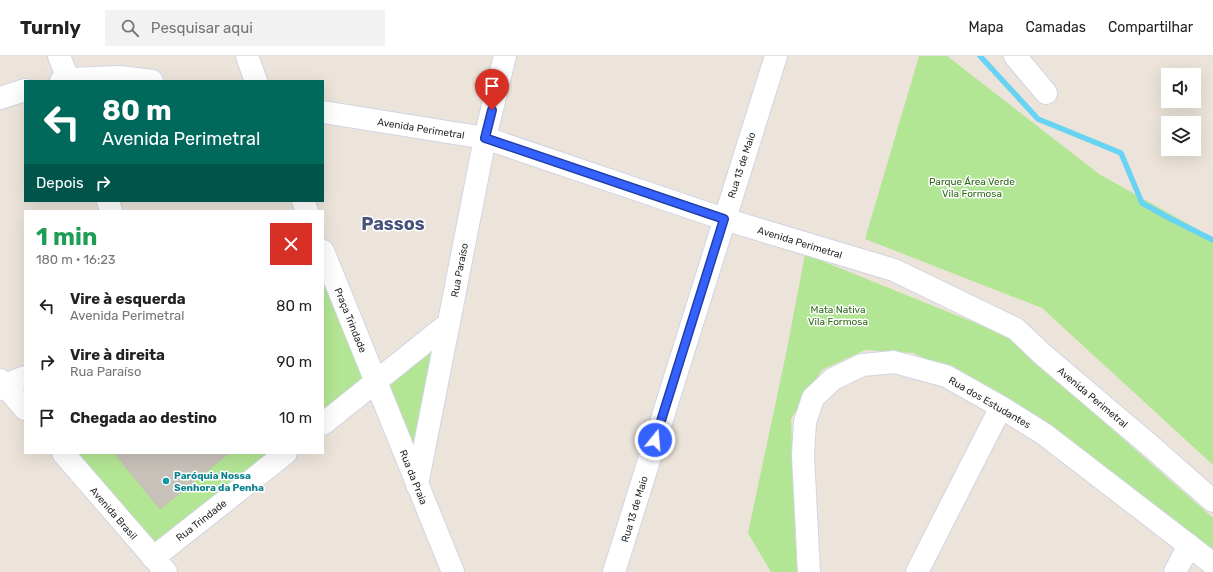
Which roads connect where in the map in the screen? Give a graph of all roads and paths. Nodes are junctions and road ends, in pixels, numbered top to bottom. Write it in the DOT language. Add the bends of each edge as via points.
graph roads {
  1 [pos="59,56"];
  2 [pos="247,56"];
  3 [pos="505,56"];
  4 [pos="776,56"];
  5 [pos="1015,56"];
  6 [pos="66,80"];
  7 [pos="144,80"];
  8 [pos="256,80"];
  9 [pos="24,90"];
  10 [pos="1046,93"];
  11 [pos="0,98"];
  12 [pos="324,112"];
  13 [pos="485,138"];
  14 [pos="724,219"];
  15 [pos="324,258"];
  16 [pos="449,323"];
  17 [pos="24,377"];
  18 [pos="376,382"];
  19 [pos="2,385"];
  20 [pos="1001,407"];
  21 [pos="24,408"];
  22 [pos="324,423"];
  23 [pos="64,454"];
  24 [pos="285,454"];
  25 [pos="417,485"];
  26 [pos="1213,501"];
  27 [pos="1189,546"];
  28 [pos="1213,564"];
  29 [pos="159,565"];
  30 [pos="453,572"];
  31 [pos="614,572"];
  32 [pos="809,572"];
  33 [pos="917,572"];
  34 [pos="1175,572"];
  1 -- 6 [label="street"];
  2 -- 8 [label="street"];
  3 -- 13 [label="street, Rua Paraíso"];
  4 -- 14 [label="street, Rua 13 de Maio"];
  5 -- 10 [label="street"];
  6 -- 7 [label="street" via="120,77"];
  9 -- 11 [label="street"];
  12 -- 13 [label="street, Avenida Perimetral"];
  13 -- 14 [label="street, Avenida Perimetral"];
  13 -- 16 [label="street, Rua Paraíso"];
  14 -- 26 [label="street, Avenida Perimetral" via="894,270 1016,329"];
  14 -- 31 [label="street, Rua 13 de Maio"];
  15 -- 18 [label="street, Praça Trindade"];
  16 -- 18 [label="street"];
  16 -- 25 [label="street, Rua Paraíso"];
  17 -- 19 [label="street"];
  18 -- 22 [label="street"];
  18 -- 25 [label="street, Rua da Praia"];
  19 -- 21 [label="street"];
  20 -- 27 [label="street, Rua dos Estudantes" via="1044,434"];
  20 -- 32 [label="street, Rua dos Estudantes" via="946,376 894,362 862,365 832,379 813,398 805,422 803,455"];
  20 -- 33 [label="street"];
  23 -- 29 [label="street, Avenida Brasil"];
  24 -- 29 [label="street, Rua Trindade"];
  25 -- 30 [label="street, Rua da Praia"];
  27 -- 28 [label="street, Rua dos Estudantes"];
  27 -- 34 [label="street"];
}
